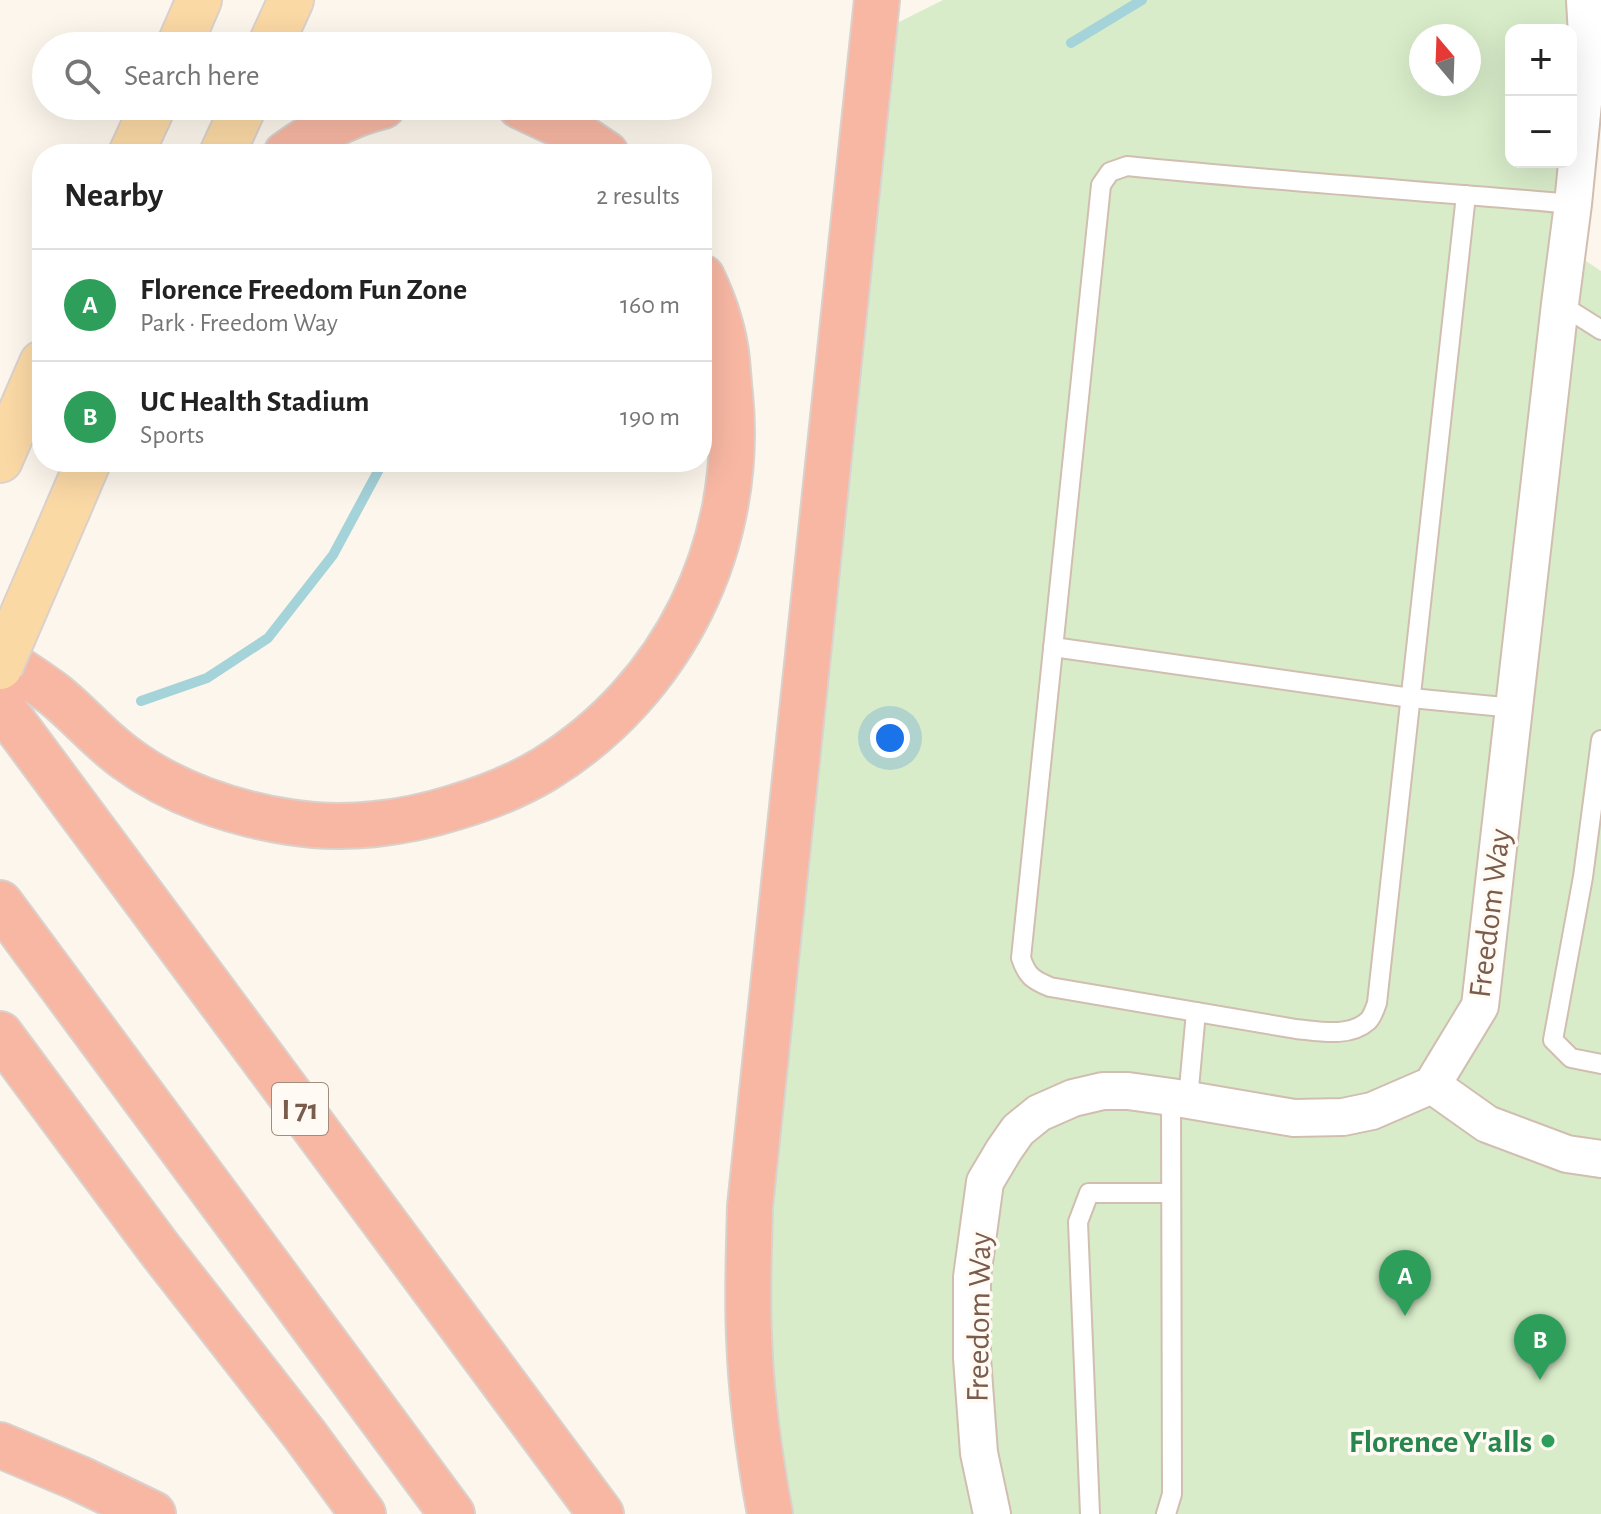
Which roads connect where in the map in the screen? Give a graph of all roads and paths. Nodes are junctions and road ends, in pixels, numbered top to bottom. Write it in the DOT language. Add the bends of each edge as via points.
graph roads {
  1 [pos="199,0"];
  2 [pos="291,0"];
  3 [pos="877,0"];
  4 [pos="1585,0"];
  5 [pos="185,32"];
  6 [pos="276,32"];
  7 [pos="147,120"];
  8 [pos="238,120"];
  9 [pos="345,120"];
  10 [pos="550,120"];
  11 [pos="136,144"];
  12 [pos="227,144"];
  13 [pos="300,144"];
  14 [pos="591,144"];
  15 [pos="1466,195"];
  16 [pos="1573,204"];
  17 [pos="712,300"];
  18 [pos="1560,304"];
  19 [pos="1601,330"];
  20 [pos="32,386"];
  21 [pos="2,455"];
  22 [pos="84,472"];
  23 [pos="1053,647"];
  24 [pos="0,657"];
  25 [pos="0,667"];
  26 [pos="1411,698"];
  27 [pos="0,704"];
  28 [pos="1514,708"];
  29 [pos="1601,740"];
  30 [pos="0,903"];
  31 [pos="1196,1012"];
  32 [pos="0,1034"];
  33 [pos="1601,1064"];
  34 [pos="1432,1085"];
  35 [pos="1179,1098"];
  36 [pos="1601,1159"];
  37 [pos="1171,1193"];
  38 [pos="0,1445"];
  39 [pos="153,1514"];
  40 [pos="363,1514"];
  41 [pos="452,1514"];
  42 [pos="601,1514"];
  43 [pos="770,1514"];
  44 [pos="992,1514"];
  45 [pos="1090,1514"];
  46 [pos="1166,1514"];
  1 -- 5 [label="main road"];
  2 -- 6 [label="main road"];
  3 -- 43 [label="highway" via="750,1206 749,1336 759,1457"];
  4 -- 16 [label="street, Freedom Way" via="1588,53"];
  7 -- 11 [label="main road"];
  8 -- 12 [label="main road"];
  9 -- 13 [label="highway"];
  10 -- 14 [label="highway"];
  15 -- 16 [label="lane"];
  15 -- 23 [label="lane" via="1127,166 1110,172 1101,185"];
  15 -- 26 [label="lane"];
  16 -- 18 [label="street, Freedom Way"];
  17 -- 24 [label="highway" via="725,345 732,420 731,475 718,542 694,606 637,691 588,738 544,770 488,797 371,825 261,817 175,787 130,762 57,696"];
  18 -- 19 [label="lane"];
  18 -- 28 [label="street, Freedom Way"];
  20 -- 21 [label="main road"];
  22 -- 25 [label="main road, bridge"];
  23 -- 26 [label="lane"];
  23 -- 31 [label="lane" via="1021,958 1025,971 1050,987"];
  26 -- 28 [label="lane"];
  26 -- 31 [label="lane" via="1377,1003 1369,1020 1351,1030 1328,1032"];
  27 -- 42 [label="highway, I 71"];
  28 -- 34 [label="street, Freedom Way" via="1480,1006"];
  29 -- 33 [label="lane" via="1553,1040 1571,1058"];
  30 -- 41 [label="highway"];
  31 -- 35 [label="lane"];
  32 -- 40 [label="highway"];
  34 -- 35 [label="street, Freedom Way" via="1372,1111 1343,1117 1294,1118"];
  34 -- 36 [label="street" via="1487,1124 1567,1154"];
  35 -- 37 [label="lane"];
  35 -- 44 [label="street, Freedom Way" via="1103,1091 1073,1098 1039,1113 1018,1130 985,1182 972,1277 972,1358 979,1453"];
  37 -- 45 [label="lane" via="1089,1193 1078,1222"];
  37 -- 46 [label="lane" via="1172,1494"];
  38 -- 39 [label="highway"];
}
